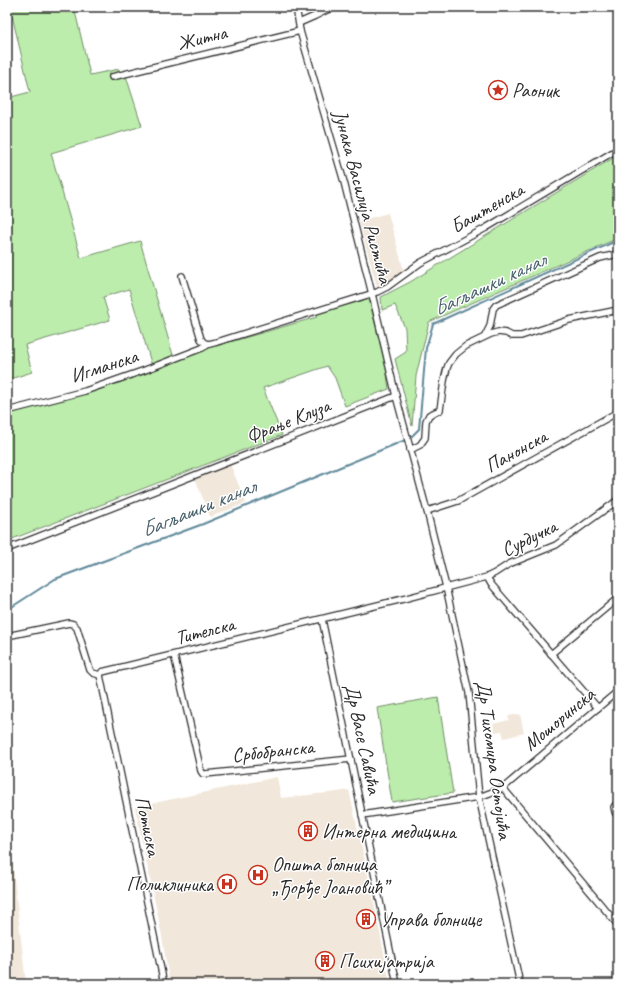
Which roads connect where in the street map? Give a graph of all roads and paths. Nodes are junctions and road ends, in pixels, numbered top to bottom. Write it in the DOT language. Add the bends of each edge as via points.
graph roads {
  1 [pos="296,7"];
  2 [pos="333,7"];
  3 [pos="298,22"];
  4 [pos="300,31"];
  5 [pos="112,77"];
  6 [pos="618,149"];
  7 [pos="618,254"];
  8 [pos="182,276"];
  9 [pos="372,294"];
  10 [pos="618,310"];
  11 [pos="490,326"];
  12 [pos="498,332"];
  13 [pos="485,336"];
  14 [pos="209,344"];
  15 [pos="396,396"];
  16 [pos="7,411"];
  17 [pos="618,412"];
  18 [pos="410,450"];
  19 [pos="618,500"];
  20 [pos="427,511"];
  21 [pos="7,549"];
  22 [pos="487,577"];
  23 [pos="446,587"];
  24 [pos="618,598"];
  25 [pos="322,619"];
  26 [pos="7,636"];
  27 [pos="551,654"];
  28 [pos="174,655"];
  29 [pos="100,675"];
  30 [pos="618,691"];
  31 [pos="598,708"];
  32 [pos="351,759"];
  33 [pos="503,788"];
  34 [pos="479,797"];
  35 [pos="618,802"];
  36 [pos="362,815"];
  37 [pos="618,816"];
  38 [pos="618,925"];
  39 [pos="164,984"];
  40 [pos="397,984"];
  41 [pos="520,984"];
  1 -- 3 [label="street, Јунака Василија Ристића"];
  2 -- 3 [label="street"];
  3 -- 4 [label="street, Јунака Василија Ристића"];
  4 -- 5 [label="street, Житна"];
  4 -- 9 [label="street, Јунака Василија Ристића" via="344,182"];
  6 -- 9 [label="street, Баштенска"];
  7 -- 11 [label="street" via="600,258 496,306 493,309"];
  8 -- 14 [label="street" via="201,339"];
  9 -- 14 [label="street, Игманска"];
  9 -- 15 [label="street, Јунака Василија Ристића"];
  10 -- 12 [label="street" via="569,320 521,336"];
  11 -- 12 [label="street"];
  11 -- 13 [label="street"];
  12 -- 13 [label="street"];
  13 -- 18 [label="street" via="466,346 452,358 447,368 440,410 430,415 426,421 425,438"];
  14 -- 16 [label="street, Игманска" via="85,391"];
  15 -- 18 [label="street"];
  15 -- 21 [label="street, Фрање Клуза"];
  17 -- 20 [label="street, Панонска" via="458,501"];
  18 -- 20 [label="street"];
  19 -- 22 [label="street, Сурдучка" via="556,545 509,564"];
  20 -- 23 [label="street"];
  22 -- 23 [label="street, Сурдучка"];
  22 -- 27 [label="street"];
  23 -- 25 [label="street, Тителска"];
  23 -- 34 [label="street, Др Тихомира Остојића" via="469,693"];
  24 -- 27 [label="street"];
  25 -- 28 [label="street, Тителска"];
  25 -- 32 [label="street, Др Васе Савића"];
  26 -- 29 [label="street" via="73,624 78,628 90,670"];
  27 -- 31 [label="street"];
  28 -- 29 [label="street, Тителска" via="102,672"];
  28 -- 32 [label="street, Србобранска" via="203,774"];
  29 -- 39 [label="street, Потиска"];
  30 -- 31 [label="street, Мошоринска"];
  31 -- 33 [label="street, Мошоринска"];
  32 -- 36 [label="street, Др Васе Савића"];
  33 -- 34 [label="street, Мошоринска"];
  33 -- 38 [label="street"];
  34 -- 36 [label="street, Мошоринска"];
  34 -- 41 [label="street, Др Тихомира Остојића"];
  35 -- 37 [label="street" via="614,807"];
  36 -- 40 [label="street, Др Васе Савића"];
}
